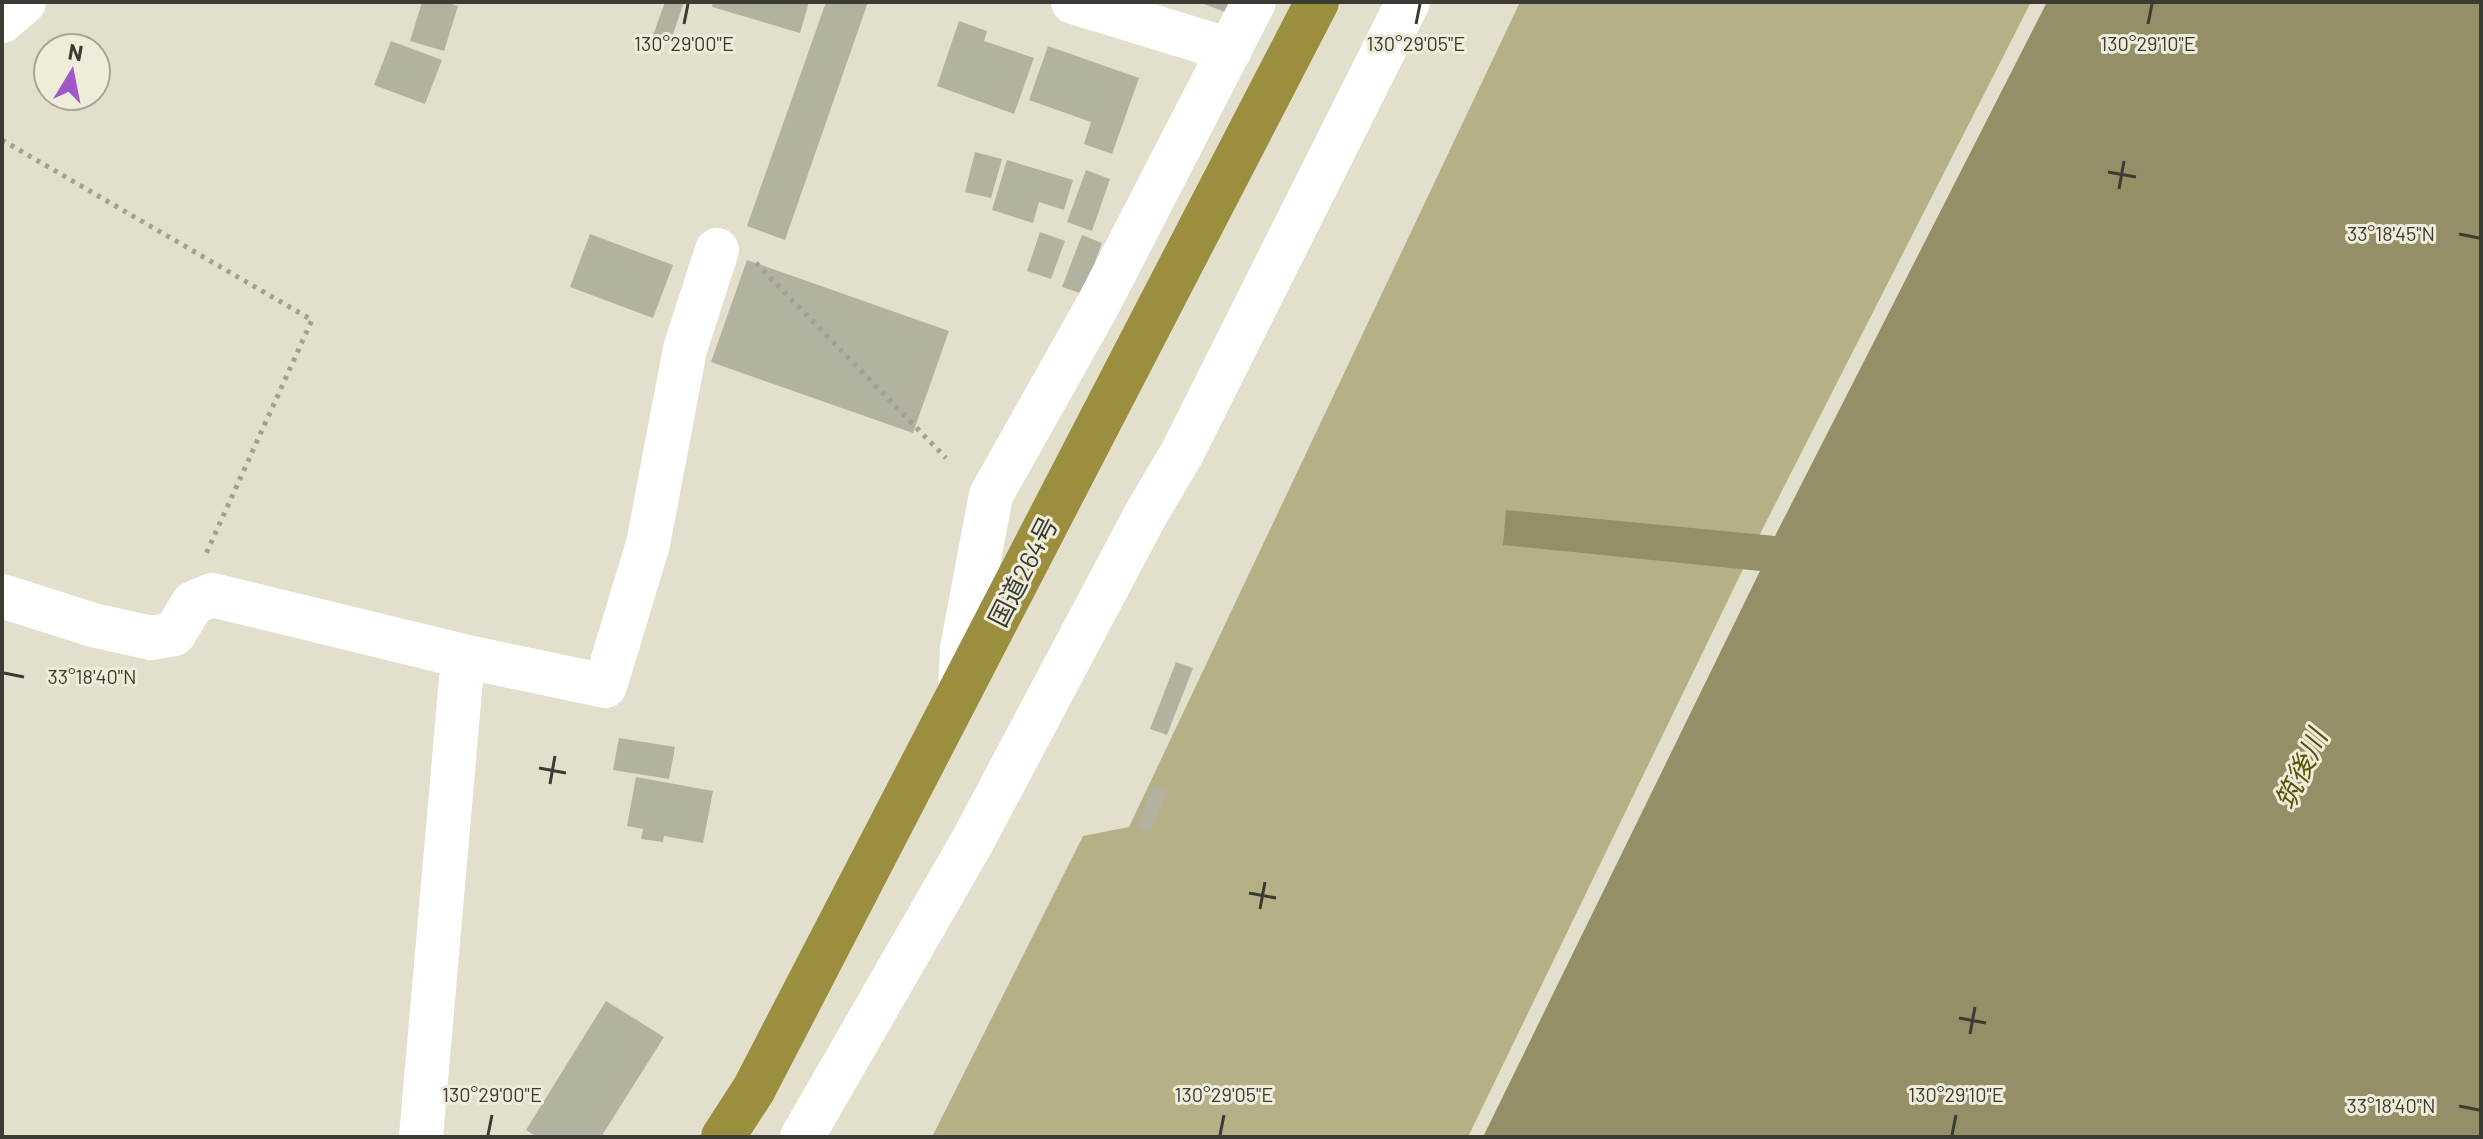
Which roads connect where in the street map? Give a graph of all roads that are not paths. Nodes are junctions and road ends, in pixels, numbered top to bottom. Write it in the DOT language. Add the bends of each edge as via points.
graph roads {
  1 [pos="24,2"];
  2 [pos="1073,2"];
  3 [pos="1254,2"];
  4 [pos="1317,2"];
  5 [pos="1408,2"];
  6 [pos="2,21"];
  7 [pos="1230,50"];
  8 [pos="733,253"];
  9 [pos="2,596"];
  10 [pos="463,656"];
  11 [pos="960,690"];
  12 [pos="421,1137"];
  13 [pos="723,1137"];
  14 [pos="802,1137"];
  1 -- 6 [label="street"];
  2 -- 7 [label="street"];
  3 -- 7 [label="street"];
  4 -- 11 [label="highway, 国道264号"];
  5 -- 14 [label="street" via="1182,453 972,842"];
  7 -- 11 [label="street" via="1099,303 991,495 962,648"];
  8 -- 10 [label="street" via="685,349 648,544 605,686"];
  9 -- 10 [label="street" via="151,638 174,634 193,603 212,595"];
  10 -- 12 [label="street"];
  11 -- 13 [label="highway, 国道264号" via="754,1089"];
}
